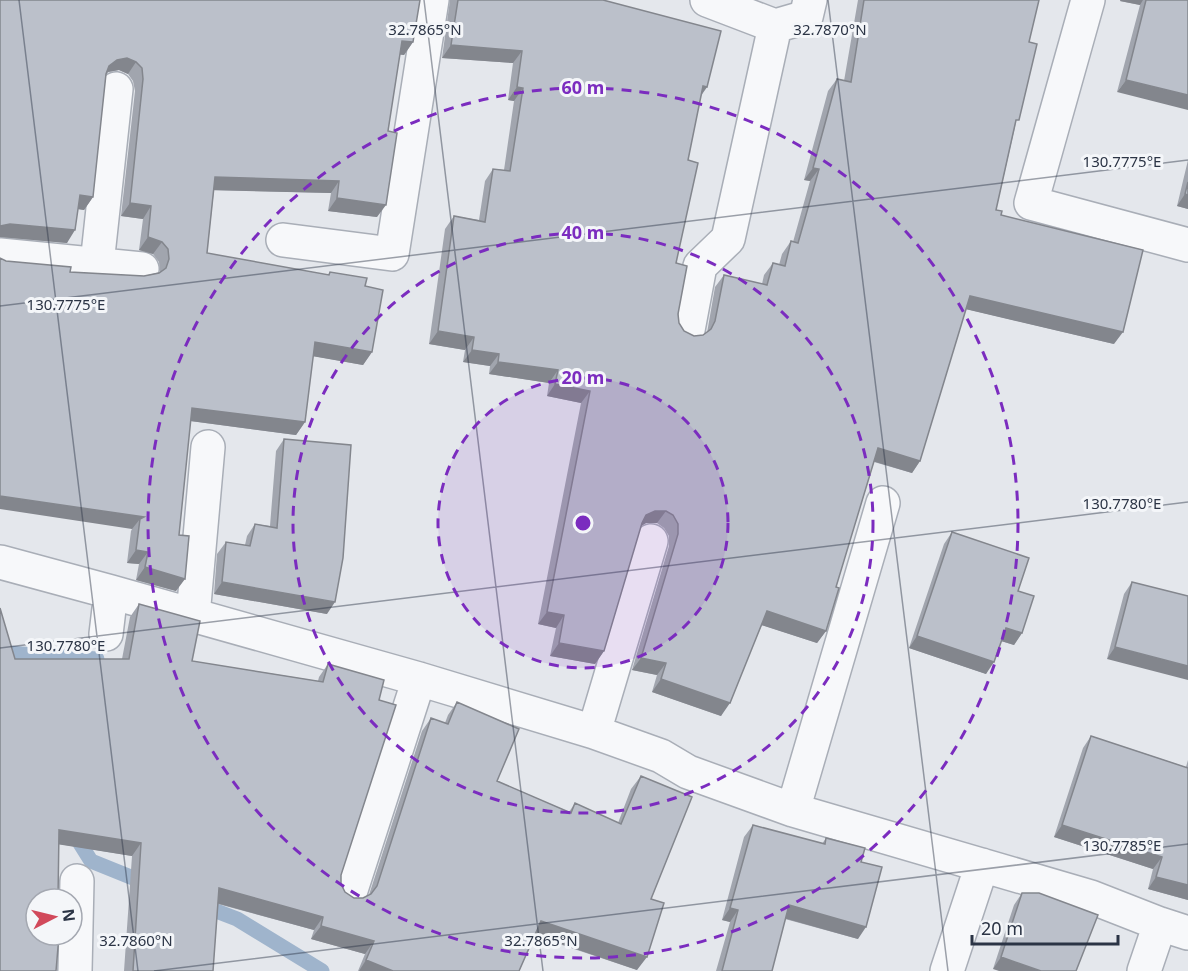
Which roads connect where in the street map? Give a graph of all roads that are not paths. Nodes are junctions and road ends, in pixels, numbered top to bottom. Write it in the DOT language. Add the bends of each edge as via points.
graph roads {
  1 [pos="432,0"];
  2 [pos="707,0"];
  3 [pos="810,0"];
  4 [pos="1088,0"];
  5 [pos="775,26"];
  6 [pos="116,89"];
  7 [pos="283,240"];
  8 [pos="1188,245"];
  9 [pos="0,255"];
  10 [pos="97,264"];
  11 [pos="142,269"];
  12 [pos="688,330"];
  13 [pos="208,447"];
  14 [pos="883,503"];
  15 [pos="651,542"];
  16 [pos="0,562"];
  17 [pos="111,592"];
  18 [pos="193,616"];
  19 [pos="106,634"];
  20 [pos="419,679"];
  21 [pos="594,732"];
  22 [pos="793,810"];
  23 [pos="982,865"];
  24 [pos="77,881"];
  25 [pos="350,893"];
  26 [pos="1174,928"];
  27 [pos="75,971"];
  28 [pos="947,971"];
  29 [pos="1144,971"];
  1 -- 7 [label="street" via="392,254"];
  2 -- 5 [label="street"];
  3 -- 5 [label="street" via="806,17"];
  4 -- 8 [label="street" via="1031,203"];
  5 -- 12 [label="street" via="728,239 700,266"];
  6 -- 10 [label="street"];
  9 -- 10 [label="street"];
  10 -- 11 [label="street"];
  13 -- 18 [label="street"];
  14 -- 22 [label="street"];
  15 -- 21 [label="street"];
  16 -- 17 [label="street"];
  17 -- 18 [label="street"];
  17 -- 19 [label="street"];
  18 -- 20 [label="street"];
  20 -- 21 [label="street"];
  20 -- 25 [label="street"];
  21 -- 22 [label="street"];
  22 -- 23 [label="street"];
  23 -- 26 [label="street" via="1091,897"];
  23 -- 28 [label="street"];
  24 -- 27 [label="street"];
  26 -- 29 [label="street"];
}
